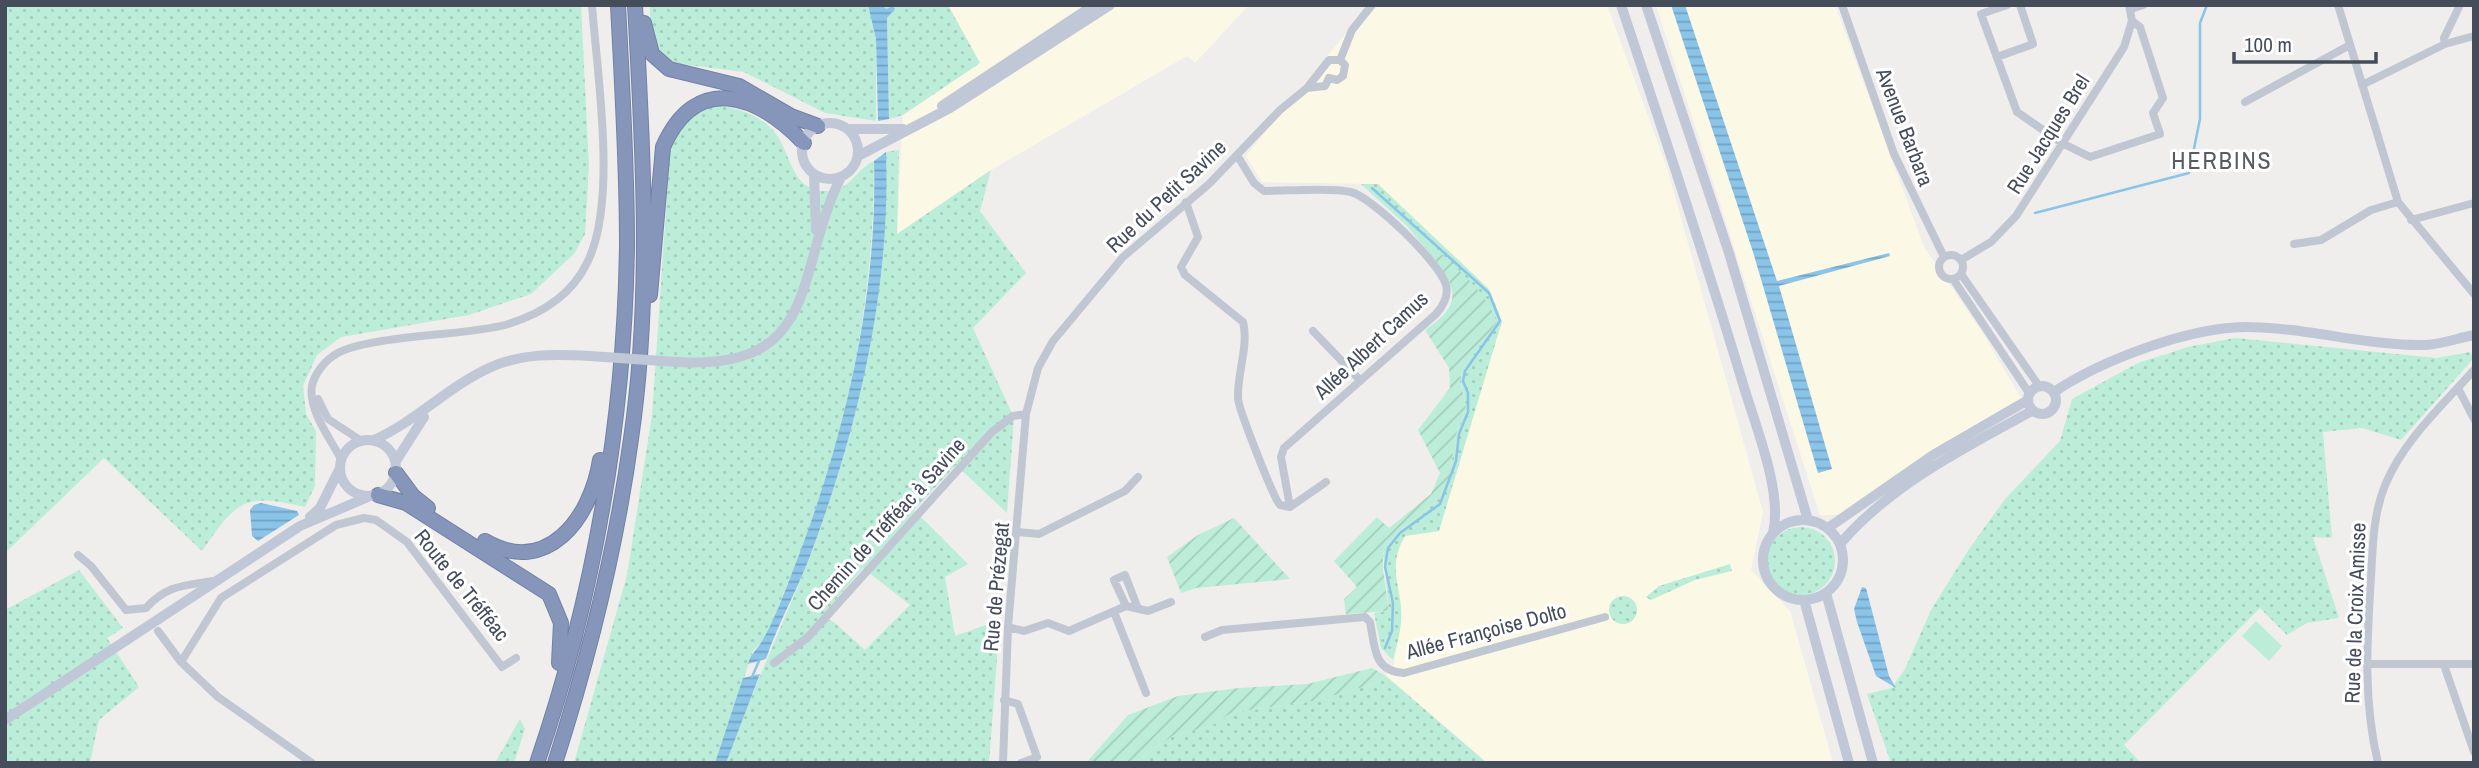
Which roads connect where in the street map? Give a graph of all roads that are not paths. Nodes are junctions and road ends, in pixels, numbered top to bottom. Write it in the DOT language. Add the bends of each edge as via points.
graph roads {
  1 [pos="592,5"];
  2 [pos="618,5"];
  3 [pos="635,5"];
  4 [pos="643,5"];
  5 [pos="1094,5"];
  6 [pos="1110,5"];
  7 [pos="1372,5"];
  8 [pos="1621,5"];
  9 [pos="1646,5"];
  10 [pos="1842,5"];
  11 [pos="2007,5"];
  12 [pos="2020,5"];
  13 [pos="2143,5"];
  14 [pos="2338,5"];
  15 [pos="2460,5"];
  16 [pos="2130,7"];
  17 [pos="2132,21"];
  18 [pos="2474,36"];
  19 [pos="2444,41"];
  20 [pos="2350,45"];
  21 [pos="1997,57"];
  22 [pos="1340,60"];
  23 [pos="1324,69"];
  24 [pos="1329,78"];
  25 [pos="2362,85"];
  26 [pos="1307,88"];
  27 [pos="2245,102"];
  28 [pos="935,113"];
  29 [pos="818,126"];
  30 [pos="848,129"];
  31 [pos="906,129"];
  32 [pos="804,143"];
  33 [pos="2062,144"];
  34 [pos="1237,155"];
  35 [pos="858,156"];
  36 [pos="814,174"];
  37 [pos="841,177"];
  38 [pos="1186,202"];
  39 [pos="2398,202"];
  40 [pos="2474,204"];
  41 [pos="2411,220"];
  42 [pos="816,243"];
  43 [pos="2294,244"];
  44 [pos="1944,257"];
  45 [pos="1961,260"];
  46 [pos="1961,274"];
  47 [pos="1953,279"];
  48 [pos="2474,294"];
  49 [pos="640,329"];
  50 [pos="1313,331"];
  51 [pos="2474,335"];
  52 [pos="320,368"];
  53 [pos="2474,370"];
  54 [pos="1359,379"];
  55 [pos="2039,386"];
  56 [pos="2458,388"];
  57 [pos="2054,392"];
  58 [pos="2030,401"];
  59 [pos="438,402"];
  60 [pos="615,406"];
  61 [pos="1026,414"];
  62 [pos="2474,419"];
  63 [pos="360,440"];
  64 [pos="374,440"];
  65 [pos="340,465"];
  66 [pos="396,467"];
  67 [pos="1138,477"];
  68 [pos="1326,482"];
  69 [pos="373,496"];
  70 [pos="1290,507"];
  71 [pos="1808,520"];
  72 [pos="300,526"];
  73 [pos="1828,528"];
  74 [pos="1018,532"];
  75 [pos="1773,533"];
  76 [pos="1840,544"];
  77 [pos="78,555"];
  78 [pos="247,561"];
  79 [pos="258,574"];
  80 [pos="217,580"];
  81 [pos="1826,593"];
  82 [pos="1804,600"];
  83 [pos="1171,602"];
  84 [pos="1126,606"];
  85 [pos="1137,606"];
  86 [pos="1114,612"];
  87 [pos="1605,617"];
  88 [pos="1009,627"];
  89 [pos="158,631"];
  90 [pos="1205,636"];
  91 [pos="516,658"];
  92 [pos="181,662"];
  93 [pos="774,663"];
  94 [pos="2366,664"];
  95 [pos="2474,664"];
  96 [pos="2444,665"];
  97 [pos="1146,693"];
  98 [pos="1004,700"];
  99 [pos="5,720"];
  100 [pos="2474,752"];
  101 [pos="538,759"];
  102 [pos="312,763"];
  103 [pos="555,763"];
  104 [pos="1003,763"];
  105 [pos="1021,763"];
  106 [pos="1849,763"];
  107 [pos="1873,763"];
  108 [pos="2378,763"];
  1 -- 52 [label="street" via="603,173 597,236 575,282 548,307 528,317 503,325 361,346 334,354"];
  2 -- 60 [label="highway" via="627,244"];
  3 -- 49 [label="highway" via="643,184"];
  4 -- 29 [label="highway" via="646,40 661,64 739,86 790,116"];
  5 -- 28 [label="street"];
  6 -- 28 [label="street" via="950,108"];
  7 -- 22 [label="street" via="1352,30"];
  8 -- 75 [label="street" via="1749,405 1776,504"];
  9 -- 71 [label="street" via="1729,253"];
  10 -- 44 [label="street, Avenue Barbara" via="1894,154"];
  11 -- 21 [label="street" via="1981,14"];
  12 -- 21 [label="street" via="2033,44"];
  13 -- 16 [label="street"];
  14 -- 20 [label="street"];
  15 -- 19 [label="street"];
  16 -- 17 [label="street, Rue Jacques Brel"];
  17 -- 33 [label="street, Rue Jacques Brel" via="2124,47"];
  17 -- 33 [label="street" via="2140,27 2159,84 2162,98 2153,113 2160,134 2090,157"];
  18 -- 19 [label="street"];
  19 -- 25 [label="street"];
  20 -- 25 [label="street"];
  20 -- 27 [label="street"];
  21 -- 33 [label="street" via="2017,112"];
  22 -- 23 [label="street, Rue du Petit Savine" via="1329,60"];
  22 -- 24 [label="street" via="1345,65 1343,76"];
  23 -- 24 [label="street"];
  23 -- 26 [label="street, Rue du Petit Savine"];
  24 -- 26 [label="street, Rue du Petit Savine" via="1325,86"];
  25 -- 39 [label="street"];
  26 -- 34 [label="street, Rue du Petit Savine"];
  28 -- 31 [label="street"];
  29 -- 30 [label="street" via="833,123"];
  29 -- 32 [label="street"];
  30 -- 31 [label="street"];
  30 -- 35 [label="street" via="857,141"];
  31 -- 35 [label="street"];
  32 -- 36 [label="street" via="804,160"];
  32 -- 49 [label="highway" via="790,128 732,98 700,102 679,118 663,147 649,308"];
  33 -- 45 [label="street, Rue Jacques Brel" via="2005,229"];
  34 -- 38 [label="street, Rue du Petit Savine"];
  34 -- 54 [label="street, Allée Albert Camus" via="1264,191 1350,192 1373,202 1436,267 1447,292 1436,314"];
  35 -- 37 [label="street"];
  36 -- 37 [label="street"];
  36 -- 42 [label="street"];
  37 -- 42 [label="street"];
  38 -- 61 [label="street, Rue du Petit Savine" via="1123,257 1053,341 1038,368"];
  38 -- 70 [label="street" via="1198,237 1181,267 1243,322 1237,400 1241,416 1273,497"];
  39 -- 41 [label="street"];
  39 -- 43 [label="street" via="2371,210 2321,240"];
  40 -- 41 [label="street"];
  41 -- 48 [label="street"];
  42 -- 59 [label="street, bridge" via="802,301 789,323 769,343 744,355 721,361 677,362 533,355 481,372"];
  44 -- 45 [label="street"];
  44 -- 47 [label="street" via="1940,272"];
  45 -- 46 [label="street"];
  46 -- 47 [label="street"];
  46 -- 55 [label="street"];
  47 -- 58 [label="street"];
  49 -- 103 [label="highway" via="632,437 611,556 596,626"];
  50 -- 54 [label="street"];
  51 -- 57 [label="street" via="2423,345 2260,328 2221,329 2119,360"];
  52 -- 63 [label="street" via="319,405 328,419"];
  52 -- 65 [label="street" via="312,386 314,406"];
  53 -- 56 [label="street, Rue de la Croix Amisse"];
  54 -- 70 [label="street, Allée Albert Camus" via="1282,453"];
  55 -- 57 [label="street"];
  55 -- 58 [label="street"];
  56 -- 62 [label="street"];
  56 -- 94 [label="street, Rue de la Croix Amisse" via="2409,442 2381,496 2375,517"];
  57 -- 58 [label="street" via="2053,409 2045,414"];
  58 -- 73 [label="street" via="1933,455"];
  58 -- 76 [label="street" via="1901,491"];
  59 -- 64 [label="street"];
  59 -- 66 [label="street" via="414,429"];
  60 -- 66 [label="highway" via="608,416 599,469 587,501 573,526 534,552 498,549 431,510 413,496"];
  60 -- 101 [label="highway" via="594,553"];
  61 -- 74 [label="street, Rue de Prézegat"];
  61 -- 93 [label="street, Chemin de Tréfféac à Savine" via="1013,416 992,432 808,637"];
  63 -- 64 [label="street"];
  63 -- 65 [label="street" via="347,448"];
  64 -- 66 [label="street" via="386,446"];
  65 -- 69 [label="street" via="350,490"];
  65 -- 72 [label="street" via="320,508"];
  66 -- 69 [label="street" via="390,486"];
  67 -- 74 [label="street" via="1125,491 1039,534"];
  68 -- 70 [label="street"];
  69 -- 72 [label="street"];
  69 -- 101 [label="highway" via="406,503 549,594 558,609 563,638 540,729"];
  71 -- 73 [label="street"];
  71 -- 75 [label="street" via="1792,521"];
  72 -- 78 [label="street"];
  73 -- 76 [label="street"];
  74 -- 88 [label="street, Rue de Prézegat"];
  75 -- 82 [label="street" via="1764,549 1765,576 1781,594"];
  76 -- 81 [label="street" via="1840,576"];
  77 -- 80 [label="street" via="126,610 146,608 160,593 177,586"];
  78 -- 79 [label="street"];
  78 -- 80 [label="street"];
  79 -- 91 [label="street, Route de Tréfféac" via="336,525 376,520 407,542 502,667"];
  79 -- 92 [label="street, Route de Tréfféac" via="221,598"];
  80 -- 99 [label="street"];
  81 -- 82 [label="street"];
  81 -- 107 [label="street"];
  82 -- 106 [label="street"];
  83 -- 85 [label="street" via="1148,611"];
  84 -- 85 [label="street"];
  84 -- 85 [label="street" via="1114,580 1125,575"];
  84 -- 86 [label="street"];
  86 -- 88 [label="street" via="1069,631 1048,623 1024,631"];
  86 -- 97 [label="street"];
  87 -- 90 [label="street, Allée Françoise Dolto" via="1404,673 1381,666 1365,617 1222,630"];
  88 -- 98 [label="street, Rue de Prézegat"];
  89 -- 92 [label="street"];
  92 -- 102 [label="street" via="218,697"];
  94 -- 96 [label="street"];
  94 -- 108 [label="street, Rue de la Croix Amisse" via="2368,722"];
  95 -- 96 [label="street"];
  96 -- 100 [label="street"];
  98 -- 104 [label="street, Rue de Prézegat"];
  98 -- 105 [label="street" via="1018,704 1037,757"];
}
